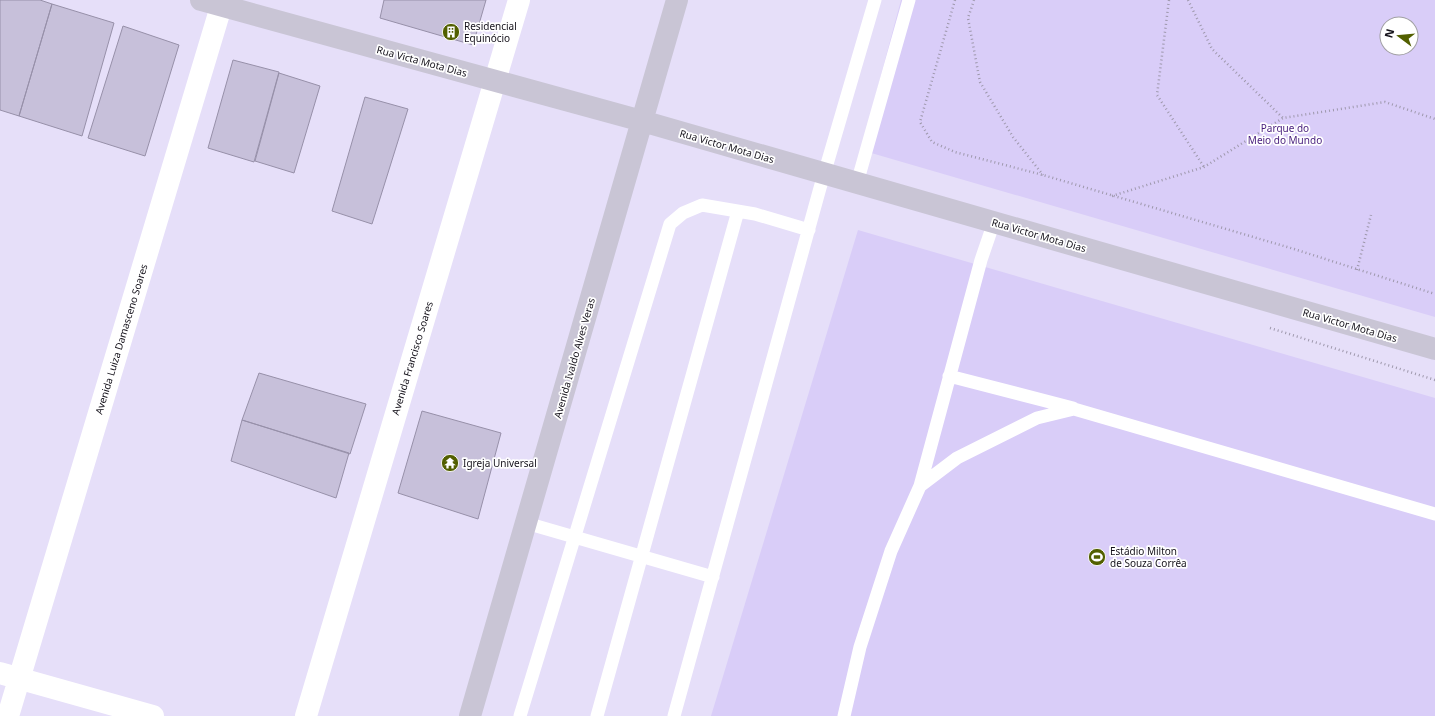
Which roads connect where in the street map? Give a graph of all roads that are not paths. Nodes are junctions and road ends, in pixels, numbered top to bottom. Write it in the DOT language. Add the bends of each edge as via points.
graph roads {
  1 [pos="519,0"];
  2 [pos="677,0"];
  3 [pos="875,0"];
  4 [pos="909,0"];
  5 [pos="215,2"];
  6 [pos="495,81"];
  7 [pos="642,122"];
  8 [pos="824,174"];
  9 [pos="857,183"];
  10 [pos="738,211"];
  11 [pos="994,222"];
  12 [pos="809,230"];
  13 [pos="1435,349"];
  14 [pos="949,376"];
  15 [pos="1074,409"];
  16 [pos="920,486"];
  17 [pos="1435,514"];
  18 [pos="526,523"];
  19 [pos="574,537"];
  20 [pos="642,556"];
  21 [pos="713,577"];
  22 [pos="10,675"];
  23 [pos="8,716"];
  24 [pos="153,716"];
  25 [pos="306,716"];
  26 [pos="470,716"];
  27 [pos="520,716"];
  28 [pos="597,716"];
  29 [pos="674,716"];
  30 [pos="844,716"];
  1 -- 6 [label="street, Avenida Francisco Soares"];
  2 -- 7 [label="main road, Avenida Ivaldo Alves Veras"];
  3 -- 8 [label="lane"];
  4 -- 9 [label="lane"];
  5 -- 6 [label="main road, Rua Victa Mota Dias"];
  5 -- 22 [label="street, Avenida Luiza Damasceno Soares"];
  6 -- 7 [label="main road, Rua Victa Mota Dias"];
  6 -- 25 [label="street, Avenida Francisco Soares"];
  7 -- 8 [label="main road, Rua Victor Mota Dias"];
  7 -- 18 [label="main road, Avenida Ivaldo Alves Veras"];
  8 -- 9 [label="main road, Rua Victor Mota Dias"];
  8 -- 12 [label="lane"];
  9 -- 11 [label="main road, Rua Victor Mota Dias"];
  10 -- 12 [label="lane"];
  10 -- 19 [label="lane" via="702,205 683,213 670,224"];
  10 -- 20 [label="lane"];
  11 -- 13 [label="main road, Rua Victor Mota Dias"];
  11 -- 14 [label="lane"];
  12 -- 21 [label="lane"];
  14 -- 15 [label="lane"];
  14 -- 16 [label="lane"];
  15 -- 16 [label="lane" via="1030,421 957,458"];
  15 -- 17 [label="lane"];
  16 -- 30 [label="lane" via="891,551 860,648"];
  18 -- 19 [label="lane"];
  18 -- 26 [label="main road, Avenida Ivaldo Alves Veras"];
  19 -- 20 [label="lane"];
  19 -- 27 [label="lane"];
  20 -- 21 [label="lane"];
  20 -- 28 [label="lane"];
  21 -- 29 [label="lane"];
  22 -- 23 [label="street, Avenida Luiza Damasceno Soares"];
  22 -- 24 [label="street"];
}
